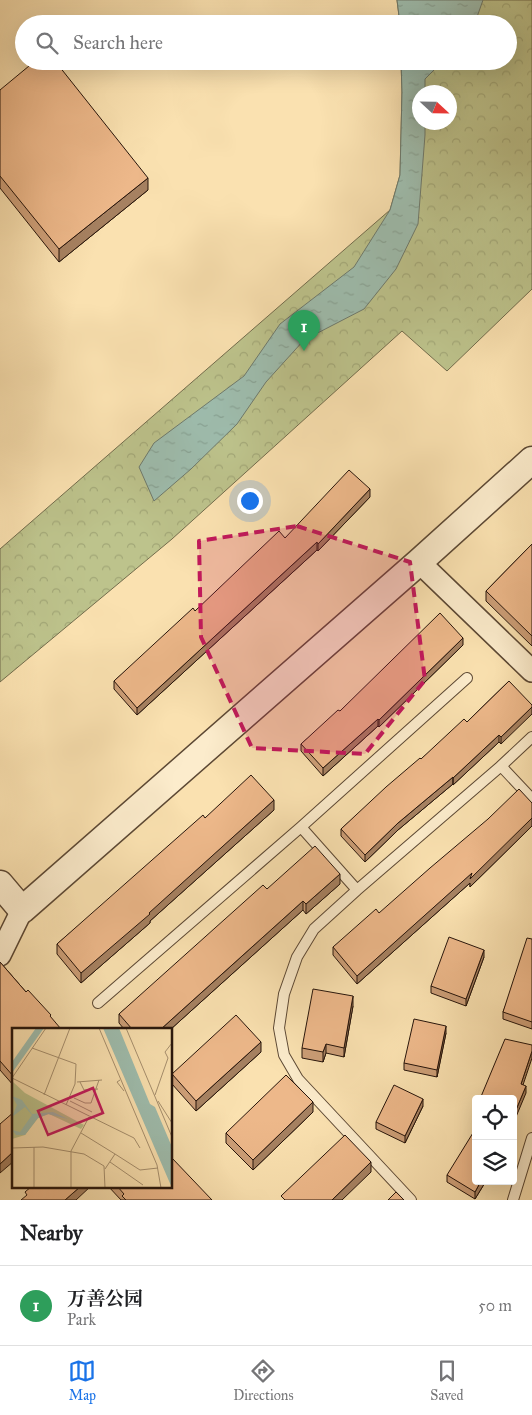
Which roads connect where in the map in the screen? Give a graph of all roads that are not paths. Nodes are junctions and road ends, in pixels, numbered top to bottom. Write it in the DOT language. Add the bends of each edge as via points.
graph roads {
  1 [pos="532,460"];
  2 [pos="419,562"];
  3 [pos="532,671"];
  4 [pos="468,678"];
  5 [pos="532,737"];
  6 [pos="502,766"];
  7 [pos="532,799"];
  8 [pos="302,826"];
  9 [pos="0,884"];
  10 [pos="357,890"];
  11 [pos="22,910"];
  12 [pos="0,954"];
  13 [pos="98,1003"];
  14 [pos="532,1138"];
  15 [pos="411,1200"];
  16 [pos="513,1200"];
  1 -- 2 [label="street"];
  2 -- 3 [label="street"];
  2 -- 11 [label="street"];
  4 -- 8 [label="lane"];
  5 -- 6 [label="lane"];
  6 -- 7 [label="lane"];
  6 -- 10 [label="lane"];
  8 -- 10 [label="lane"];
  8 -- 13 [label="lane"];
  9 -- 11 [label="street"];
  10 -- 15 [label="lane" via="314,929 297,957 284,994 279,1028 284,1055 298,1079"];
  11 -- 12 [label="street"];
  14 -- 16 [label="lane"];
}
